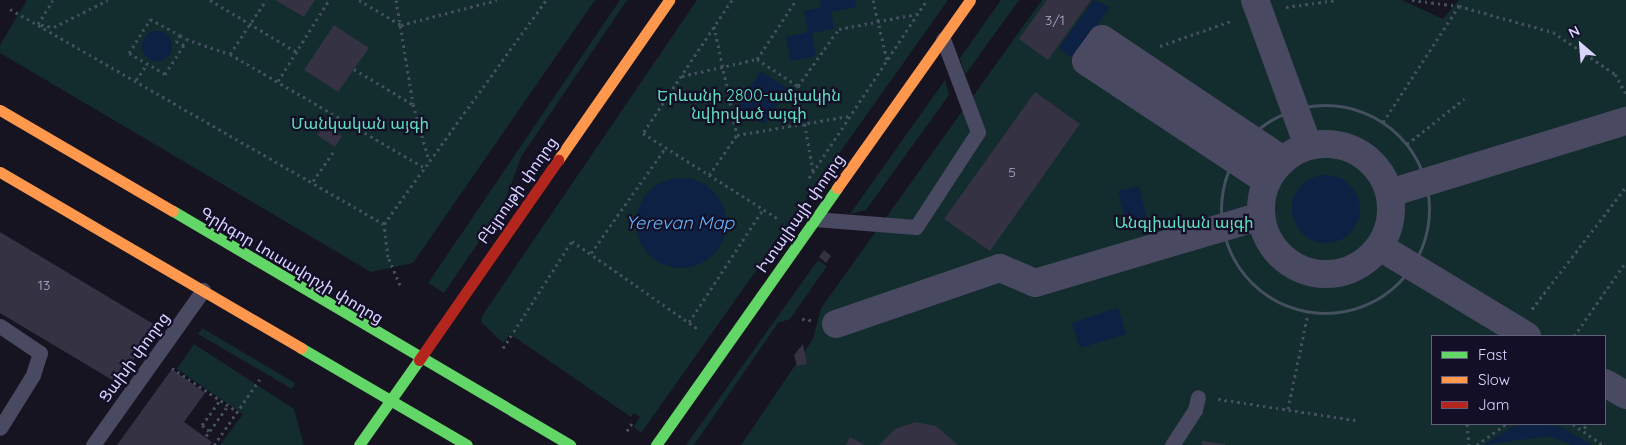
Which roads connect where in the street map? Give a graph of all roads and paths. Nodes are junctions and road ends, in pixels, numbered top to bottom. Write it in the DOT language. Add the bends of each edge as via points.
graph roads {
  1 [pos="53,0"];
  2 [pos="108,0"];
  3 [pos="210,0"];
  4 [pos="266,0"];
  5 [pos="328,0"];
  6 [pos="359,0"];
  7 [pos="396,0"];
  8 [pos="497,0"];
  9 [pos="546,0"];
  10 [pos="669,0"];
  11 [pos="732,0"];
  12 [pos="796,0"];
  13 [pos="873,0"];
  14 [pos="927,0"];
  15 [pos="970,0"];
  16 [pos="1337,0"];
  17 [pos="1412,0"];
  18 [pos="1256,6"];
  19 [pos="1459,6"];
  20 [pos="10,9"];
  21 [pos="918,14"];
  22 [pos="878,21"];
  23 [pos="250,23"];
  24 [pos="38,24"];
  25 [pos="401,26"];
  26 [pos="714,26"];
  27 [pos="180,35"];
  28 [pos="943,39"];
  29 [pos="297,52"];
  30 [pos="230,54"];
  31 [pos="1129,57"];
  32 [pos="758,59"];
  33 [pos="887,61"];
  34 [pos="147,64"];
  35 [pos="723,67"];
  36 [pos="354,69"];
  37 [pos="681,76"];
  38 [pos="136,80"];
  39 [pos="278,81"];
  40 [pos="798,86"];
  41 [pos="1626,94"];
  42 [pos="1464,99"];
  43 [pos="413,104"];
  44 [pos="1294,109"];
  45 [pos="0,110"];
  46 [pos="850,116"];
  47 [pos="1626,121"];
  48 [pos="1383,122"];
  49 [pos="805,124"];
  50 [pos="738,135"];
  51 [pos="1250,137"];
  52 [pos="1407,144"];
  53 [pos="1308,146"];
  54 [pos="666,147"];
  55 [pos="333,152"];
  56 [pos="1234,159"];
  57 [pos="429,162"];
  58 [pos="425,168"];
  59 [pos="1275,170"];
  60 [pos="813,171"];
  61 [pos="0,172"];
  62 [pos="710,175"];
  63 [pos="313,181"];
  64 [pos="1426,182"];
  65 [pos="803,186"];
  66 [pos="1626,187"];
  67 [pos="1390,193"];
  68 [pos="762,211"];
  69 [pos="784,215"];
  70 [pos="1261,216"];
  71 [pos="815,220"];
  72 [pos="384,224"];
  73 [pos="1222,230"];
  74 [pos="1380,247"];
  75 [pos="591,254"];
  76 [pos="1626,262"];
  77 [pos="1412,266"];
  78 [pos="400,285"];
  79 [pos="203,290"];
  80 [pos="1308,313"];
  81 [pos="689,322"];
  82 [pos="836,324"];
  83 [pos="0,326"];
  84 [pos="698,329"];
  85 [pos="1522,333"];
  86 [pos="1575,335"];
  87 [pos="503,348"];
  88 [pos="419,360"];
  89 [pos="170,366"];
  90 [pos="260,379"];
  91 [pos="1606,384"];
  92 [pos="1626,395"];
  93 [pos="1198,396"];
  94 [pos="393,399"];
  95 [pos="220,400"];
  96 [pos="228,406"];
  97 [pos="1288,409"];
  98 [pos="238,412"];
  99 [pos="1356,420"];
  100 [pos="632,423"];
  101 [pos="1467,425"];
  102 [pos="1505,425"];
  103 [pos="1576,425"];
  104 [pos="1587,425"];
  105 [pos="0,428"];
  106 [pos="1584,428"];
  107 [pos="628,430"];
  108 [pos="209,431"];
  109 [pos="206,436"];
  110 [pos="93,445"];
  111 [pos="214,445"];
  112 [pos="359,445"];
  113 [pos="467,445"];
  114 [pos="570,445"];
  115 [pos="656,445"];
  116 [pos="1172,445"];
  117 [pos="1469,445"];
  118 [pos="1477,445"];
  119 [pos="1603,445"];
  1 -- 24 [label="path"];
  2 -- 24 [label="path" via="54,26"];
  3 -- 23 [label="path"];
  4 -- 23 [label="path"];
  5 -- 29 [label="path"];
  6 -- 25 [label="path"];
  7 -- 25 [label="path"];
  8 -- 25 [label="path"];
  9 -- 57 [label="path"];
  10 -- 88 [label="main road, Բեյրութի փողոց"];
  11 -- 26 [label="path"];
  12 -- 32 [label="path"];
  13 -- 22 [label="path"];
  14 -- 21 [label="path"];
  15 -- 28 [label="main road, Իտալիայի փողոց"];
  16 -- 18 [label="path"];
  17 -- 19 [label="path"];
  18 -- 31 [label="path"];
  18 -- 44 [label="street"];
  19 -- 41 [label="path" via="1553,32 1615,74"];
  19 -- 48 [label="path"];
  20 -- 24 [label="path"];
  21 -- 22 [label="path"];
  21 -- 33 [label="path"];
  22 -- 33 [label="path"];
  22 -- 40 [label="path" via="839,29"];
  23 -- 29 [label="path"];
  23 -- 30 [label="path"];
  24 -- 38 [label="path"];
  25 -- 43 [label="path"];
  26 -- 35 [label="path"];
  26 -- 37 [label="path"];
  27 -- 30 [label="path"];
  27 -- 34 [label="path" via="176,41 184,45 165,74"];
  27 -- 34 [label="path" via="150,19 129,53"];
  28 -- 71 [label="main road, Իտալիայի փողոց"];
  28 -- 71 [label="lane" via="978,132 916,227"];
  29 -- 39 [label="path"];
  30 -- 39 [label="path"];
  31 -- 51 [label="street"];
  31 -- 56 [label="street" via="1102,39 1086,61"];
  32 -- 35 [label="path"];
  32 -- 40 [label="path"];
  33 -- 46 [label="path"];
  34 -- 38 [label="path"];
  35 -- 37 [label="path"];
  35 -- 50 [label="path"];
  36 -- 43 [label="path"];
  37 -- 54 [label="path" via="644,133"];
  38 -- 63 [label="path"];
  39 -- 58 [label="path"];
  40 -- 49 [label="path"];
  42 -- 52 [label="path"];
  43 -- 57 [label="path"];
  44 -- 48 [label="path" via="1325,104 1355,109"];
  44 -- 51 [label="path" via="1272,119"];
  44 -- 53 [label="street"];
  45 -- 88 [label="main road, Գրիգոր Լուսավորչի փողոց"];
  46 -- 49 [label="path"];
  46 -- 60 [label="path"];
  47 -- 64 [label="street"];
  48 -- 52 [label="path"];
  49 -- 50 [label="path"];
  49 -- 60 [label="path"];
  50 -- 62 [label="path"];
  51 -- 56 [label="path"];
  51 -- 59 [label="street"];
  52 -- 64 [label="path"];
  53 -- 59 [label="street"];
  53 -- 67 [label="street" via="1329,143 1349,148 1372,163"];
  54 -- 62 [label="path"];
  54 -- 75 [label="path"];
  55 -- 63 [label="path"];
  56 -- 59 [label="street"];
  56 -- 73 [label="path" via="1222,190"];
  57 -- 58 [label="path"];
  58 -- 72 [label="path"];
  59 -- 70 [label="street"];
  60 -- 65 [label="path"];
  61 -- 79 [label="main road"];
  62 -- 68 [label="path"];
  63 -- 72 [label="path"];
  64 -- 67 [label="street"];
  64 -- 77 [label="path" via="1430,207 1426,237"];
  66 -- 85 [label="path"];
  67 -- 74 [label="street" via="1388,230"];
  68 -- 69 [label="path" via="779,222"];
  68 -- 81 [label="path"];
  70 -- 73 [label="street"];
  70 -- 74 [label="street" via="1275,251 1308,272 1348,271"];
  71 -- 115 [label="main road, Իտալիայի փողոց"];
  72 -- 78 [label="path" via="388,257"];
  73 -- 80 [label="path" via="1233,260 1256,288 1286,307"];
  73 -- 82 [label="street" via="1034,284 1000,268"];
  74 -- 77 [label="street"];
  75 -- 81 [label="path"];
  75 -- 87 [label="path" via="572,240"];
  76 -- 86 [label="path"];
  77 -- 80 [label="path" via="1390,291 1358,308"];
  77 -- 85 [label="street"];
  79 -- 94 [label="main road"];
  79 -- 110 [label="lane, Ցախի փողոց"];
  80 -- 97 [label="path"];
  81 -- 84 [label="path"];
  83 -- 105 [label="lane" via="40,353 33,375"];
  88 -- 94 [label="main road, Բեյրութի փողոց"];
  88 -- 114 [label="main road, Գրիգոր Լուսավորչի փողոց"];
  89 -- 95 [label="path"];
  90 -- 98 [label="path"];
  91 -- 92 [label="street"];
  93 -- 97 [label="path"];
  93 -- 116 [label="lane" via="1195,410"];
  94 -- 112 [label="main road, Բեյրութի փողոց"];
  94 -- 113 [label="main road"];
  95 -- 96 [label="path"];
  95 -- 108 [label="path" via="202,425"];
  96 -- 98 [label="path"];
  96 -- 108 [label="path"];
  97 -- 99 [label="path"];
  98 -- 111 [label="path"];
  100 -- 107 [label="path"];
  101 -- 117 [label="path"];
  102 -- 118 [label="path"];
  103 -- 106 [label="path"];
  104 -- 106 [label="path"];
  106 -- 119 [label="path"];
  108 -- 109 [label="path"];
}
